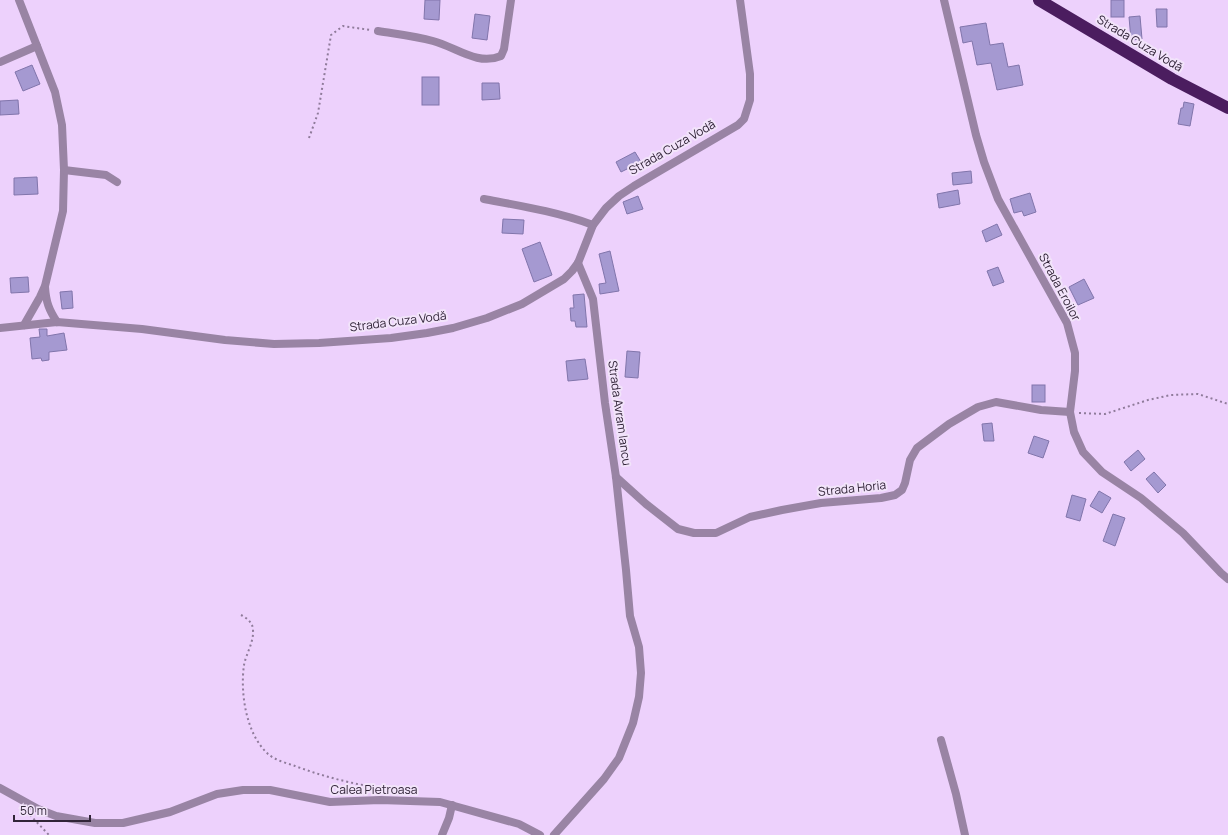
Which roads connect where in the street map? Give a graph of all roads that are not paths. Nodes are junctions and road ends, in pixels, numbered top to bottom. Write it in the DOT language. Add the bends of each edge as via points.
graph roads {
  1 [pos="20,0"];
  2 [pos="511,0"];
  3 [pos="740,0"];
  4 [pos="944,0"];
  5 [pos="1039,0"];
  6 [pos="378,31"];
  7 [pos="37,46"];
  8 [pos="0,62"];
  9 [pos="1228,108"];
  10 [pos="64,170"];
  11 [pos="117,182"];
  12 [pos="484,199"];
  13 [pos="593,225"];
  14 [pos="578,262"];
  15 [pos="45,286"];
  16 [pos="57,322"];
  17 [pos="24,325"];
  18 [pos="0,328"];
  19 [pos="1070,412"];
  20 [pos="616,477"];
  21 [pos="1228,579"];
  22 [pos="941,740"];
  23 [pos="0,788"];
  24 [pos="452,805"];
  25 [pos="442,835"];
  26 [pos="540,835"];
  27 [pos="554,835"];
  28 [pos="964,835"];
  1 -- 7 [label="street"];
  2 -- 6 [label="street" via="504,49 501,56 493,59 468,55 431,40"];
  3 -- 13 [label="street, Strada Cuza Vodă" via="750,74 750,100 744,119 619,196"];
  4 -- 19 [label="street, Strada Eroilor" via="976,135 998,199 1067,323 1075,353"];
  5 -- 9 [label="highway, Strada Cuza Vodă" via="1172,79"];
  7 -- 8 [label="street"];
  7 -- 10 [label="street" via="59,108"];
  10 -- 11 [label="street" via="94,172 106,175"];
  10 -- 15 [label="street" via="62,211"];
  12 -- 13 [label="street" via="546,211"];
  13 -- 14 [label="street, Strada Cuza Vodă"];
  14 -- 16 [label="street, Strada Cuza Vodă" via="564,279 522,304 453,328 391,338 274,344"];
  14 -- 20 [label="street, Strada Avram Iancu" via="593,298"];
  15 -- 16 [label="street" via="46,301"];
  15 -- 17 [label="street"];
  16 -- 17 [label="street, Strada Cuza Vodă"];
  17 -- 18 [label="street, Strada Cuza Vodă"];
  19 -- 20 [label="street, Strada Horia" via="996,402 978,407 918,448 910,460 902,490 895,495 782,510 750,517 716,533 694,533 678,529"];
  19 -- 21 [label="street, Strada Eroilor" via="1074,432 1083,452 1102,472 1141,498 1183,533"];
  20 -- 27 [label="street, Strada Avram Iancu" via="630,616 639,647 639,698 619,758 604,779"];
  22 -- 28 [label="street"];
  23 -- 24 [label="street, Calea Pietroasa" via="56,816 95,823 123,823 170,812 217,794 243,790 270,790 330,802 380,800 440,802"];
  24 -- 25 [label="street" via="450,818"];
  24 -- 26 [label="street, Calea Pietroasa" via="519,824"];
}
